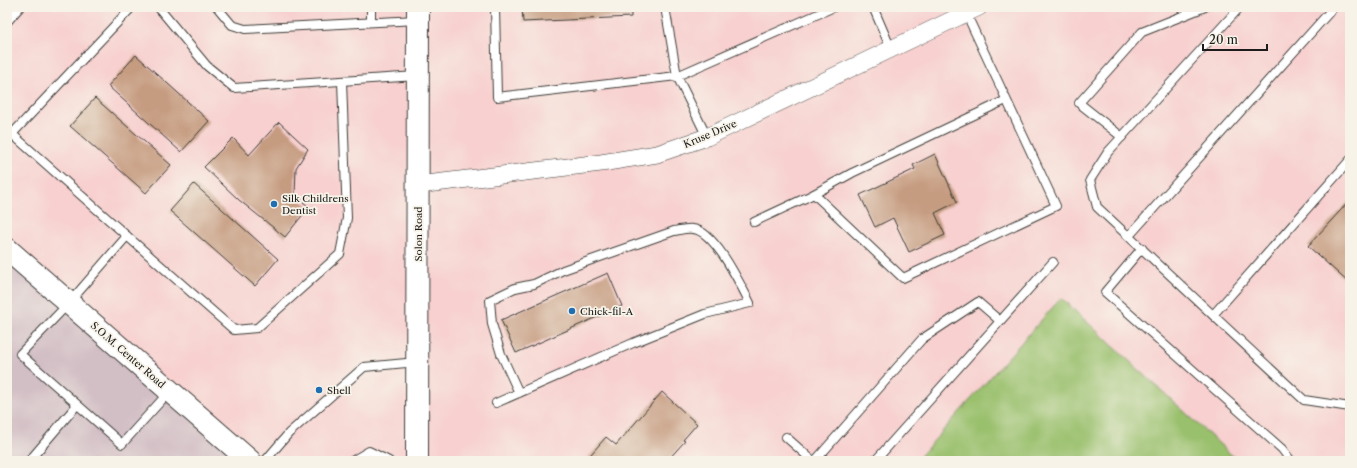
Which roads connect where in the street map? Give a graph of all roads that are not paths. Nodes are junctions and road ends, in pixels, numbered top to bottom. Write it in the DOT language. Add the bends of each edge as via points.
graph roads {
  1 [pos="20,7"];
  2 [pos="132,7"];
  3 [pos="158,7"];
  4 [pos="217,7"];
  5 [pos="371,7"];
  6 [pos="495,7"];
  7 [pos="665,7"];
  8 [pos="834,7"];
  9 [pos="874,7"];
  10 [pos="1205,7"];
  11 [pos="1240,7"];
  12 [pos="1334,7"];
  13 [pos="973,10"];
  14 [pos="418,13"];
  15 [pos="7,22"];
  16 [pos="371,22"];
  17 [pos="891,49"];
  18 [pos="418,76"];
  19 [pos="677,76"];
  20 [pos="342,81"];
  21 [pos="1006,100"];
  22 [pos="707,137"];
  23 [pos="1122,137"];
  24 [pos="1350,160"];
  25 [pos="418,185"];
  26 [pos="814,194"];
  27 [pos="754,222"];
  28 [pos="127,236"];
  29 [pos="1129,236"];
  30 [pos="1142,248"];
  31 [pos="7,249"];
  32 [pos="1052,262"];
  33 [pos="69,303"];
  34 [pos="1213,315"];
  35 [pos="1000,321"];
  36 [pos="418,362"];
  37 [pos="169,391"];
  38 [pos="519,393"];
  39 [pos="496,403"];
  40 [pos="77,405"];
  41 [pos="1350,407"];
  42 [pos="417,424"];
  43 [pos="786,437"];
  44 [pos="29,461"];
  45 [pos="250,461"];
  46 [pos="265,461"];
  47 [pos="352,461"];
  48 [pos="389,461"];
  49 [pos="401,461"];
  50 [pos="417,461"];
  51 [pos="814,461"];
  52 [pos="875,461"];
  53 [pos="1291,461"];
  1 -- 15 [label="lane"];
  2 -- 28 [label="lane" via="12,134"];
  3 -- 20 [label="lane" via="207,66 234,88"];
  4 -- 16 [label="lane" via="232,25 245,29"];
  5 -- 16 [label="lane"];
  6 -- 19 [label="lane" via="497,97"];
  7 -- 19 [label="lane"];
  8 -- 19 [label="lane"];
  9 -- 17 [label="lane"];
  10 -- 23 [label="lane" via="1142,32 1079,103"];
  11 -- 23 [label="lane"];
  12 -- 29 [label="lane"];
  13 -- 17 [label="street, Kruse Drive"];
  13 -- 21 [label="lane"];
  14 -- 16 [label="lane"];
  14 -- 18 [label="street, Solon Road"];
  17 -- 22 [label="street, Kruse Drive"];
  18 -- 20 [label="lane"];
  18 -- 25 [label="street, Solon Road"];
  19 -- 22 [label="lane"];
  20 -- 28 [label="lane" via="347,218 340,254 257,328 234,330"];
  21 -- 26 [label="lane" via="852,173"];
  21 -- 26 [label="lane" via="1056,206 903,278"];
  22 -- 25 [label="street, Kruse Drive" via="657,154"];
  23 -- 29 [label="lane" via="1108,152 1090,180 1098,207"];
  24 -- 34 [label="lane"];
  25 -- 36 [label="street, Solon Road"];
  26 -- 27 [label="lane"];
  28 -- 33 [label="lane"];
  29 -- 30 [label="lane"];
  30 -- 34 [label="lane"];
  30 -- 53 [label="lane" via="1105,292 1282,449"];
  31 -- 33 [label="street, S.O.M. Center Road"];
  32 -- 35 [label="lane"];
  33 -- 37 [label="street, S.O.M. Center Road"];
  33 -- 40 [label="lane" via="20,354"];
  34 -- 41 [label="lane" via="1304,400"];
  35 -- 51 [label="lane" via="978,302 922,339"];
  35 -- 52 [label="lane"];
  36 -- 42 [label="street, Solon Road"];
  36 -- 46 [label="lane" via="364,367 289,433"];
  37 -- 40 [label="lane" via="122,444"];
  37 -- 45 [label="street, S.O.M. Center Road"];
  38 -- 38 [label="lane" via="706,314 750,302 727,260 709,237 694,229 674,231 563,270 534,284 515,288 490,300 492,324 501,354"];
  38 -- 39 [label="lane"];
  40 -- 44 [label="lane"];
  42 -- 49 [label="street"];
  42 -- 50 [label="street, Solon Road"];
  43 -- 51 [label="lane"];
  47 -- 48 [label="lane" via="369,451"];
}
